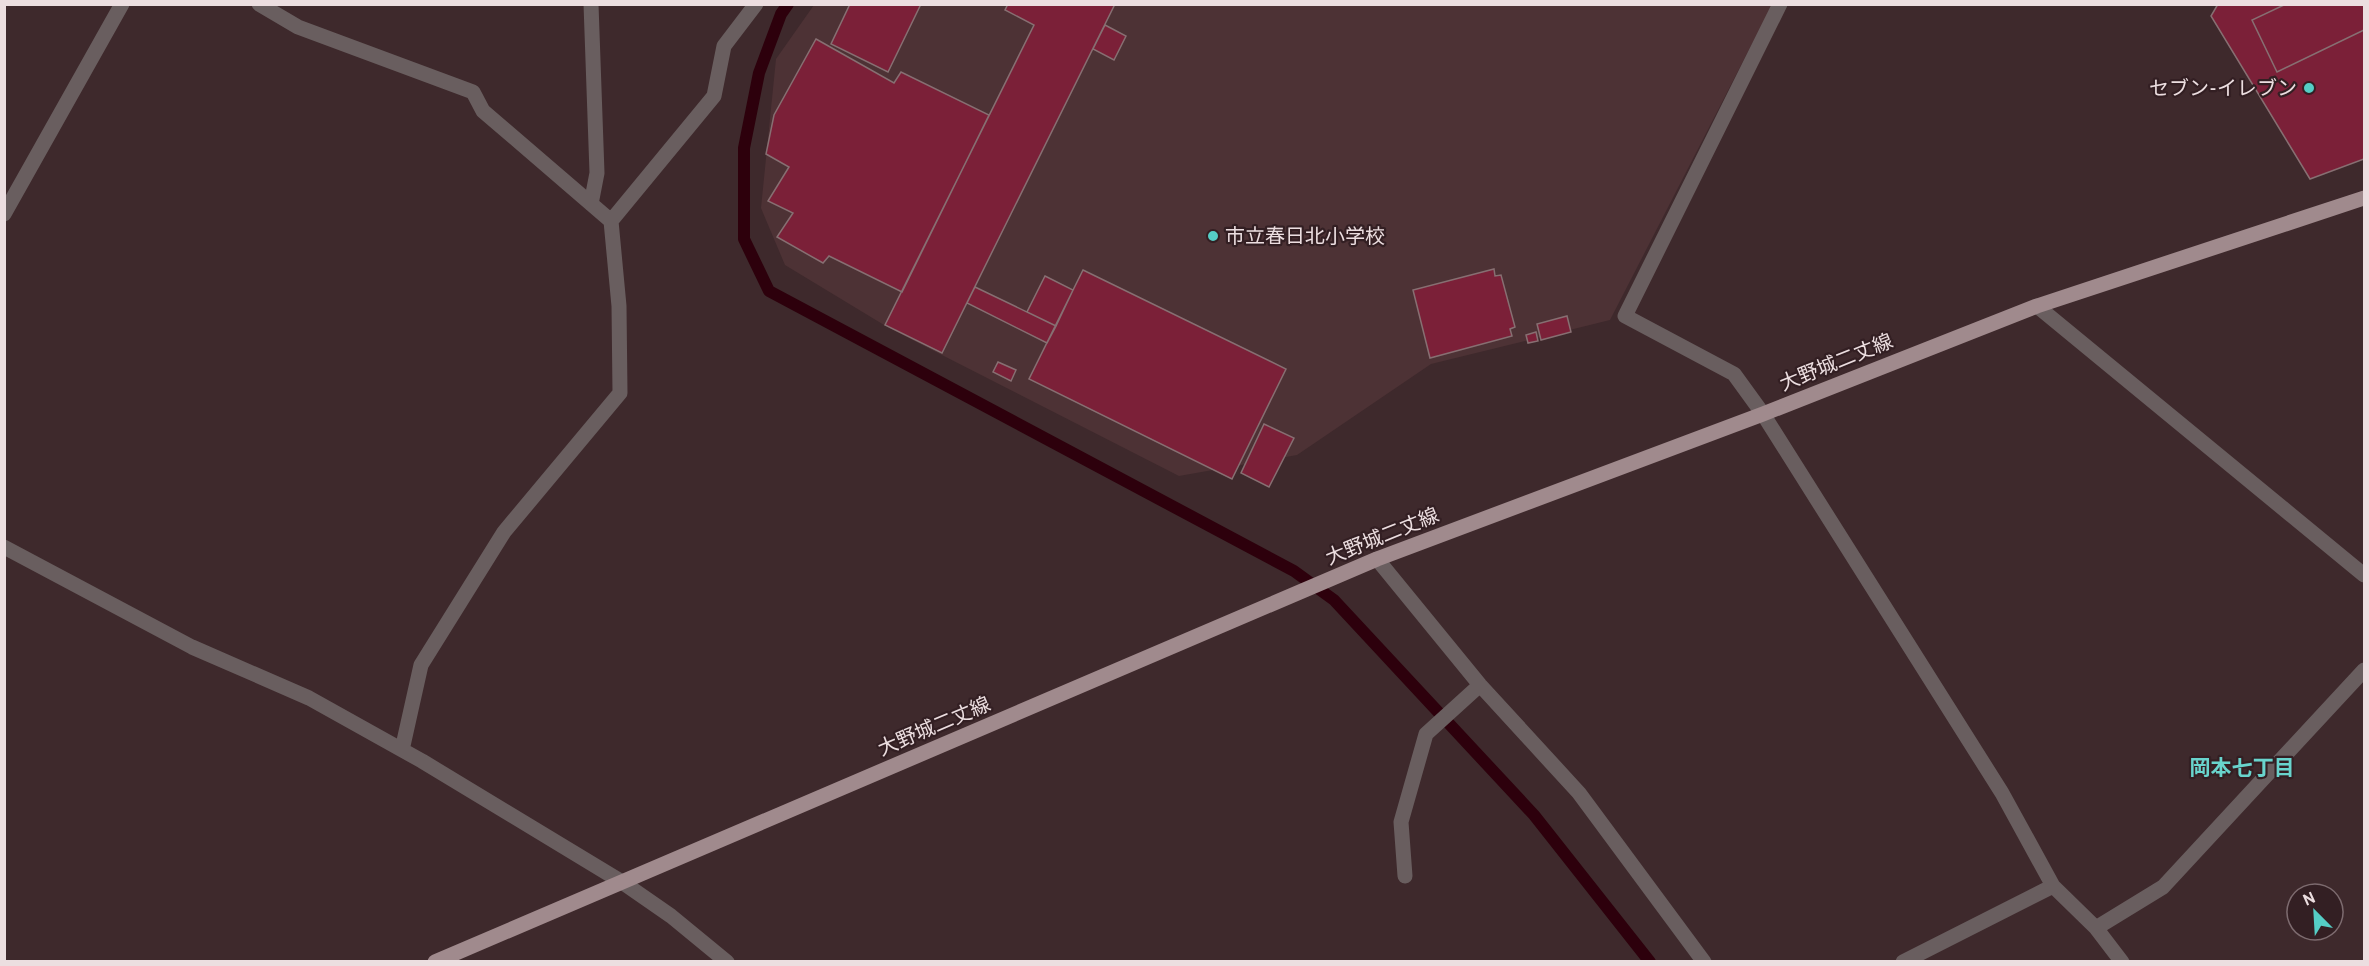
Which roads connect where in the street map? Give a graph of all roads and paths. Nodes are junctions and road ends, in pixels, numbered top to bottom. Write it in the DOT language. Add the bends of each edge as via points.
graph roads {
  1 [pos="122,4"];
  2 [pos="259,4"];
  3 [pos="591,4"];
  4 [pos="756,4"];
  5 [pos="1780,4"];
  6 [pos="2364,198"];
  7 [pos="591,204"];
  8 [pos="4,214"];
  9 [pos="611,221"];
  10 [pos="2037,306"];
  11 [pos="1763,414"];
  12 [pos="4,547"];
  13 [pos="1377,559"];
  14 [pos="2364,575"];
  15 [pos="2364,670"];
  16 [pos="1480,685"];
  17 [pos="402,750"];
  18 [pos="1405,876"];
  19 [pos="622,882"];
  20 [pos="2053,886"];
  21 [pos="2096,928"];
  22 [pos="435,962"];
  23 [pos="727,962"];
  24 [pos="1704,962"];
  25 [pos="1903,962"];
  26 [pos="2122,962"];
  1 -- 8 [label="street"];
  2 -- 7 [label="street" via="298,27 473,92 483,111"];
  3 -- 7 [label="street" via="597,173"];
  4 -- 9 [label="street" via="724,46 714,96"];
  5 -- 11 [label="street" via="1625,316 1734,374"];
  6 -- 10 [label="main road, 大野城二丈線"];
  7 -- 9 [label="street"];
  9 -- 17 [label="street" via="619,306 620,393 504,532 421,664"];
  10 -- 11 [label="main road, 大野城二丈線"];
  10 -- 14 [label="street"];
  11 -- 13 [label="main road, 大野城二丈線"];
  11 -- 20 [label="street" via="2002,793"];
  12 -- 17 [label="street" via="192,647 309,698"];
  13 -- 16 [label="street"];
  13 -- 19 [label="main road, 大野城二丈線"];
  15 -- 21 [label="street" via="2163,887"];
  16 -- 18 [label="street" via="1426,734 1401,822"];
  16 -- 24 [label="street" via="1579,793"];
  17 -- 19 [label="street"];
  19 -- 22 [label="main road, 大野城二丈線"];
  19 -- 23 [label="street"];
  20 -- 21 [label="street"];
  20 -- 25 [label="street"];
  21 -- 26 [label="street"];
}
